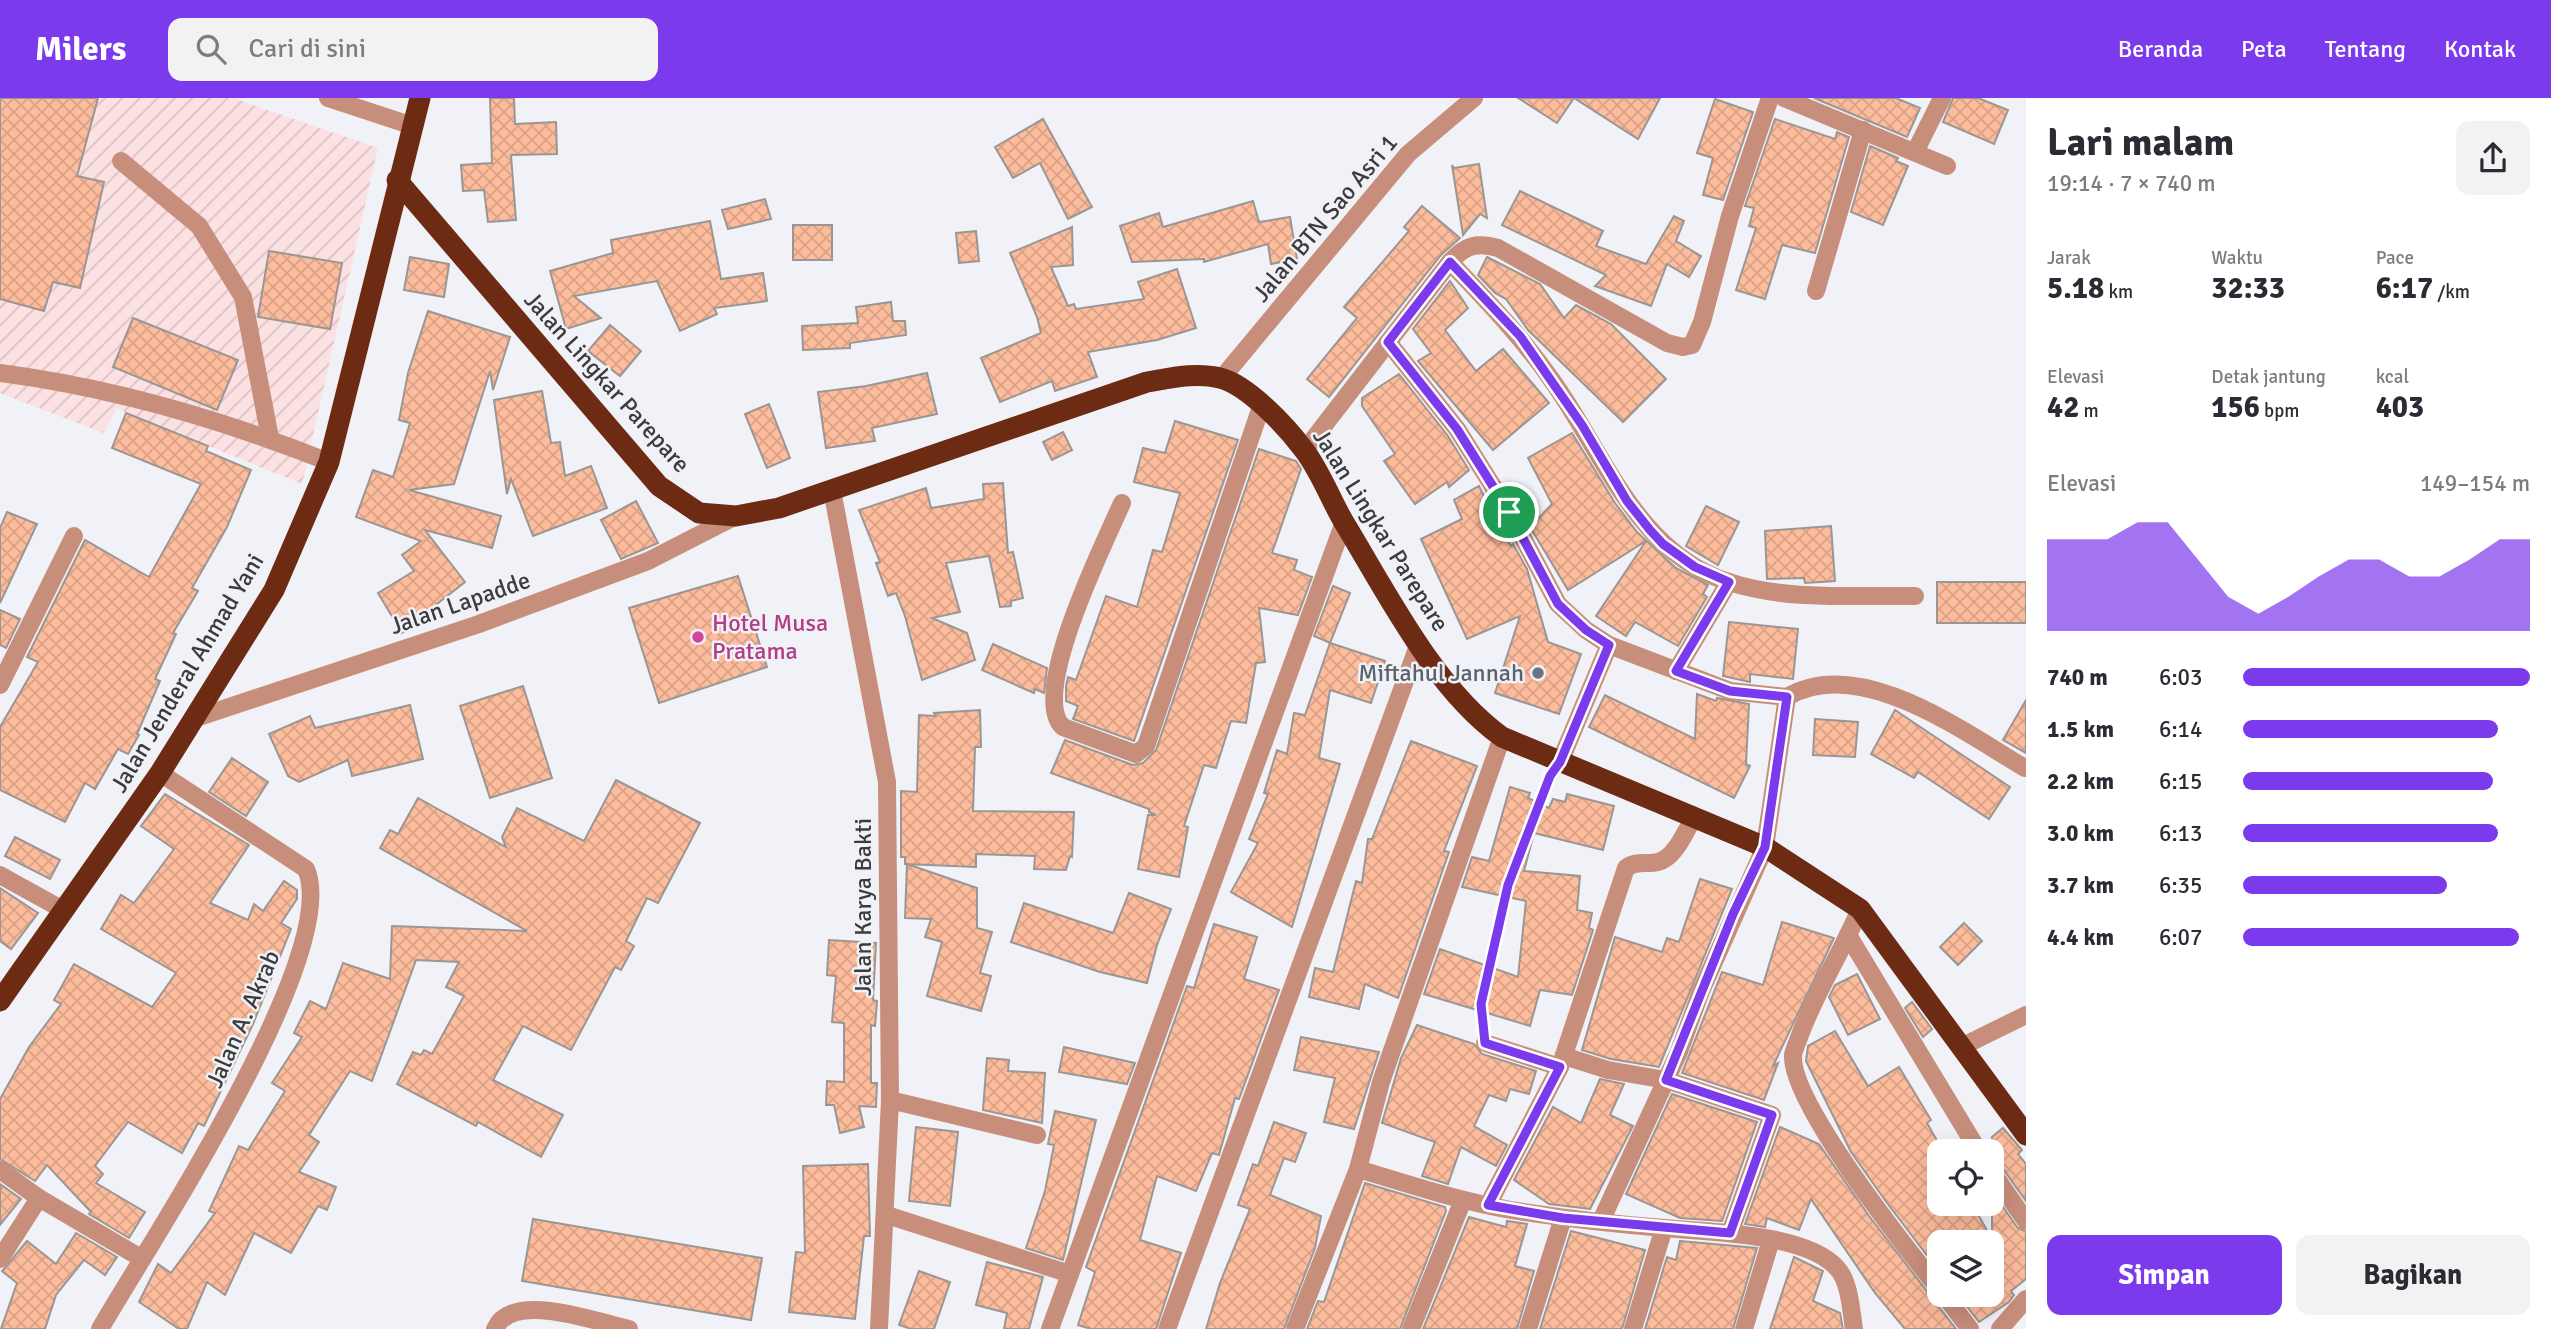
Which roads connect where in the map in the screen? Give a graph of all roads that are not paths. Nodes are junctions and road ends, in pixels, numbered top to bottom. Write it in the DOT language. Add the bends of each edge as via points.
graph roads {
  1 [pos="328,98"];
  2 [pos="420,98"];
  3 [pos="1474,98"];
  4 [pos="1770,98"];
  5 [pos="1784,98"];
  6 [pos="1942,98"];
  7 [pos="413,126"];
  8 [pos="1863,130"];
  9 [pos="1915,152"];
  10 [pos="121,161"];
  11 [pos="1947,166"];
  12 [pos="397,180"];
  13 [pos="1450,262"];
  14 [pos="1816,290"];
  15 [pos="1388,342"];
  16 [pos="0,373"];
  17 [pos="1222,378"];
  18 [pos="1262,404"];
  19 [pos="270,438"];
  20 [pos="1305,450"];
  21 [pos="329,462"];
  22 [pos="832,489"];
  23 [pos="1122,503"];
  24 [pos="737,516"];
  25 [pos="1343,522"];
  26 [pos="74,536"];
  27 [pos="1729,582"];
  28 [pos="1914,596"];
  29 [pos="1419,643"];
  30 [pos="1609,645"];
  31 [pos="1676,671"];
  32 [pos="0,685"];
  33 [pos="1787,697"];
  34 [pos="193,719"];
  35 [pos="1502,737"];
  36 [pos="1560,762"];
  37 [pos="2025,768"];
  38 [pos="160,773"];
  39 [pos="1693,819"];
  40 [pos="1765,847"];
  41 [pos="0,875"];
  42 [pos="1860,909"];
  43 [pos="65,911"];
  44 [pos="1848,935"];
  45 [pos="0,1001"];
  46 [pos="2026,1015"];
  47 [pos="1485,1043"];
  48 [pos="1961,1047"];
  49 [pos="1562,1062"];
  50 [pos="1666,1080"];
  51 [pos="890,1100"];
  52 [pos="1037,1135"];
  53 [pos="2026,1135"];
  54 [pos="1971,1139"];
  55 [pos="1358,1169"];
  56 [pos="0,1170"];
  57 [pos="2004,1189"];
  58 [pos="39,1198"];
  59 [pos="1463,1199"];
  60 [pos="1488,1205"];
  61 [pos="887,1216"];
  62 [pos="1563,1218"];
  63 [pos="1601,1221"];
  64 [pos="2026,1221"];
  65 [pos="1664,1228"];
  66 [pos="1730,1233"];
  67 [pos="1771,1240"];
  68 [pos="141,1258"];
  69 [pos="0,1259"];
  70 [pos="1070,1274"];
  71 [pos="1927,1274"];
  72 [pos="2026,1299"];
  73 [pos="1953,1307"];
  74 [pos="100,1329"];
  75 [pos="495,1329"];
  76 [pos="629,1329"];
  77 [pos="879,1329"];
  78 [pos="1050,1329"];
  79 [pos="1167,1329"];
  80 [pos="1295,1329"];
  81 [pos="1411,1329"];
  82 [pos="1528,1329"];
  83 [pos="1633,1329"];
  84 [pos="1744,1329"];
  85 [pos="1854,1329"];
  86 [pos="1970,1329"];
  87 [pos="2000,1329"];
  1 -- 7 [label="street"];
  2 -- 7 [label="highway, Jalan Jenderal Ahmad Yani"];
  3 -- 17 [label="street, Jalan BTN Sao Asri 1" via="1408,153"];
  4 -- 13 [label="street" via="1692,345 1667,343 1498,248 1483,244 1467,247"];
  5 -- 8 [label="street"];
  6 -- 9 [label="street"];
  7 -- 12 [label="highway, Jalan Jenderal Ahmad Yani"];
  8 -- 9 [label="street"];
  8 -- 14 [label="street"];
  9 -- 11 [label="street"];
  10 -- 19 [label="street" via="199,226 243,297"];
  12 -- 21 [label="highway, Jalan Jenderal Ahmad Yani"];
  12 -- 24 [label="highway, Jalan Lingkar Parepare" via="659,486 699,513"];
  13 -- 15 [label="street"];
  13 -- 27 [label="street" via="1520,336 1650,530 1695,567"];
  15 -- 20 [label="street"];
  15 -- 30 [label="street" via="1457,429 1509,512 1558,604"];
  16 -- 19 [label="street" via="120,393"];
  17 -- 18 [label="highway, Jalan Lingkar Parepare"];
  17 -- 22 [label="highway, Jalan Lingkar Parepare" via="1186,375 1147,383"];
  18 -- 20 [label="highway, Jalan Lingkar Parepare"];
  18 -- 23 [label="street" via="1146,746 1136,754 1063,727 1053,709 1054,680 1078,604"];
  19 -- 21 [label="street"];
  20 -- 25 [label="highway, Jalan Lingkar Parepare"];
  21 -- 34 [label="highway, Jalan Jenderal Ahmad Yani" via="274,590"];
  22 -- 24 [label="highway, Jalan Lingkar Parepare" via="779,508"];
  22 -- 51 [label="street, Jalan Karya Bakti" via="887,782"];
  24 -- 34 [label="street, Jalan Lapadde" via="635,566 479,624"];
  25 -- 29 [label="highway, Jalan Lingkar Parepare"];
  25 -- 70 [label="street"];
  26 -- 32 [label="street"];
  27 -- 28 [label="street" via="1799,594"];
  27 -- 31 [label="street"];
  29 -- 35 [label="highway, Jalan Lingkar Parepare" via="1478,719"];
  29 -- 79 [label="street"];
  30 -- 31 [label="street"];
  30 -- 36 [label="street"];
  31 -- 33 [label="street" via="1730,691"];
  33 -- 37 [label="street" via="1805,689 1836,687 1869,688 1894,695"];
  33 -- 40 [label="street"];
  34 -- 38 [label="highway, Jalan Jenderal Ahmad Yani"];
  35 -- 36 [label="highway, Jalan Lingkar Parepare"];
  35 -- 55 [label="street" via="1381,1082"];
  36 -- 39 [label="highway, Jalan Lingkar Parepare"];
  38 -- 43 [label="highway, Jalan Jenderal Ahmad Yani"];
  38 -- 68 [label="street, Jalan A. Akrab" via="306,869 313,897 293,978 222,1127"];
  39 -- 40 [label="highway, Jalan Lingkar Parepare"];
  39 -- 49 [label="street" via="1668,857 1626,868"];
  40 -- 42 [label="highway, Jalan Lingkar Parepare"];
  40 -- 50 [label="street"];
  41 -- 43 [label="street"];
  42 -- 44 [label="street"];
  42 -- 48 [label="highway, Jalan Lingkar Parepare"];
  43 -- 45 [label="highway, Jalan Jenderal Ahmad Yani"];
  44 -- 54 [label="street"];
  44 -- 71 [label="street" via="1809,1011 1793,1056 1806,1099 1837,1150"];
  46 -- 48 [label="street"];
  47 -- 49 [label="street"];
  48 -- 53 [label="highway, Jalan Lingkar Parepare"];
  49 -- 50 [label="street"];
  49 -- 60 [label="street"];
  50 -- 63 [label="street"];
  50 -- 66 [label="street" via="1772,1115"];
  51 -- 52 [label="street"];
  51 -- 61 [label="street, Jalan Karya Bakti"];
  55 -- 59 [label="street"];
  55 -- 80 [label="street"];
  56 -- 58 [label="street"];
  57 -- 64 [label="street"];
  58 -- 68 [label="street"];
  58 -- 69 [label="street"];
  59 -- 60 [label="street"];
  59 -- 81 [label="street"];
  60 -- 62 [label="street"];
  61 -- 70 [label="street"];
  61 -- 77 [label="street, Jalan Karya Bakti"];
  62 -- 63 [label="street"];
  62 -- 82 [label="street"];
  63 -- 65 [label="street"];
  65 -- 66 [label="street"];
  65 -- 83 [label="street"];
  66 -- 67 [label="street"];
  67 -- 84 [label="street"];
  67 -- 85 [label="street" via="1819,1256 1838,1269 1847,1289"];
  68 -- 74 [label="street, Jalan A. Akrab"];
  70 -- 78 [label="street"];
  72 -- 87 [label="street"];
  73 -- 86 [label="street"];
  75 -- 76 [label="street" via="500,1318 533,1308"];
}
